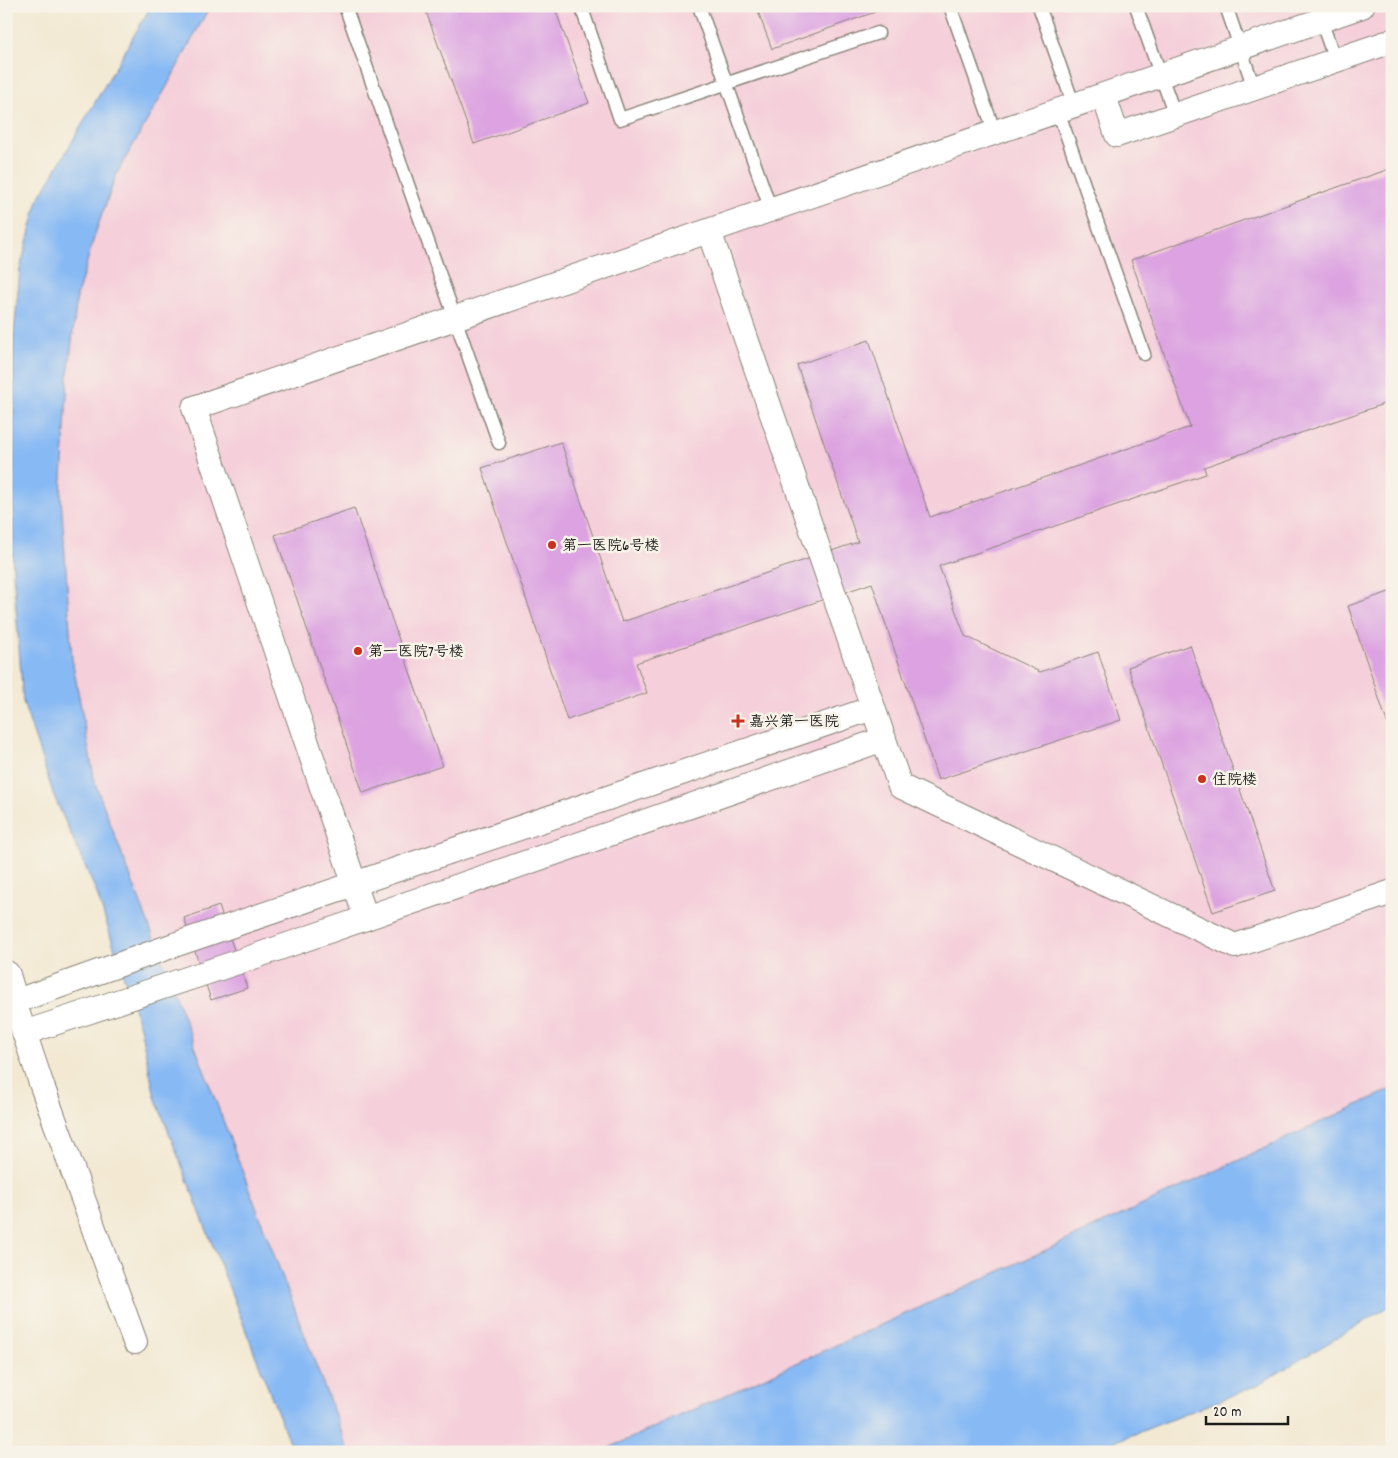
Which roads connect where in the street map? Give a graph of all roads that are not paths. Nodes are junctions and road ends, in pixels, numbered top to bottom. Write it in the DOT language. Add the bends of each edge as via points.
graph roads {
  1 [pos="345,6"];
  2 [pos="581,6"];
  3 [pos="700,6"];
  4 [pos="950,6"];
  5 [pos="1039,6"];
  6 [pos="1136,6"];
  7 [pos="1226,6"];
  8 [pos="1362,6"];
  9 [pos="1318,13"];
  10 [pos="878,33"];
  11 [pos="1392,41"];
  12 [pos="1241,48"];
  13 [pos="1335,60"];
  14 [pos="1161,76"];
  15 [pos="727,84"];
  16 [pos="1254,88"];
  17 [pos="1104,96"];
  18 [pos="1066,109"];
  19 [pos="1176,115"];
  20 [pos="995,133"];
  21 [pos="771,210"];
  22 [pos="709,231"];
  23 [pos="455,318"];
  24 [pos="1144,354"];
  25 [pos="499,443"];
  26 [pos="873,708"];
  27 [pos="884,740"];
  28 [pos="354,884"];
  29 [pos="1392,892"];
  30 [pos="366,918"];
  31 [pos="6,975"];
  32 [pos="14,1002"];
  33 [pos="24,1033"];
  34 [pos="135,1342"];
  1 -- 23 [label="lane"];
  2 -- 15 [label="lane" via="620,119"];
  3 -- 15 [label="lane"];
  4 -- 20 [label="lane"];
  5 -- 18 [label="lane"];
  6 -- 14 [label="lane"];
  7 -- 12 [label="lane"];
  8 -- 9 [label="street"];
  9 -- 12 [label="street"];
  9 -- 13 [label="lane"];
  10 -- 15 [label="lane"];
  11 -- 13 [label="street"];
  12 -- 14 [label="street"];
  12 -- 16 [label="lane"];
  13 -- 16 [label="street"];
  14 -- 17 [label="street"];
  14 -- 19 [label="lane"];
  15 -- 21 [label="lane"];
  16 -- 19 [label="street"];
  17 -- 18 [label="street"];
  17 -- 19 [label="street" via="1117,135"];
  18 -- 20 [label="street"];
  18 -- 24 [label="lane"];
  20 -- 21 [label="street"];
  21 -- 22 [label="street"];
  22 -- 23 [label="street"];
  22 -- 26 [label="street"];
  23 -- 25 [label="lane"];
  23 -- 28 [label="street" via="194,408"];
  26 -- 27 [label="street"];
  26 -- 28 [label="street"];
  27 -- 29 [label="street" via="900,786 1235,946"];
  27 -- 30 [label="street"];
  28 -- 30 [label="street"];
  28 -- 32 [label="street"];
  30 -- 33 [label="street"];
  31 -- 32 [label="street"];
  32 -- 33 [label="street"];
  33 -- 34 [label="street"];
}
